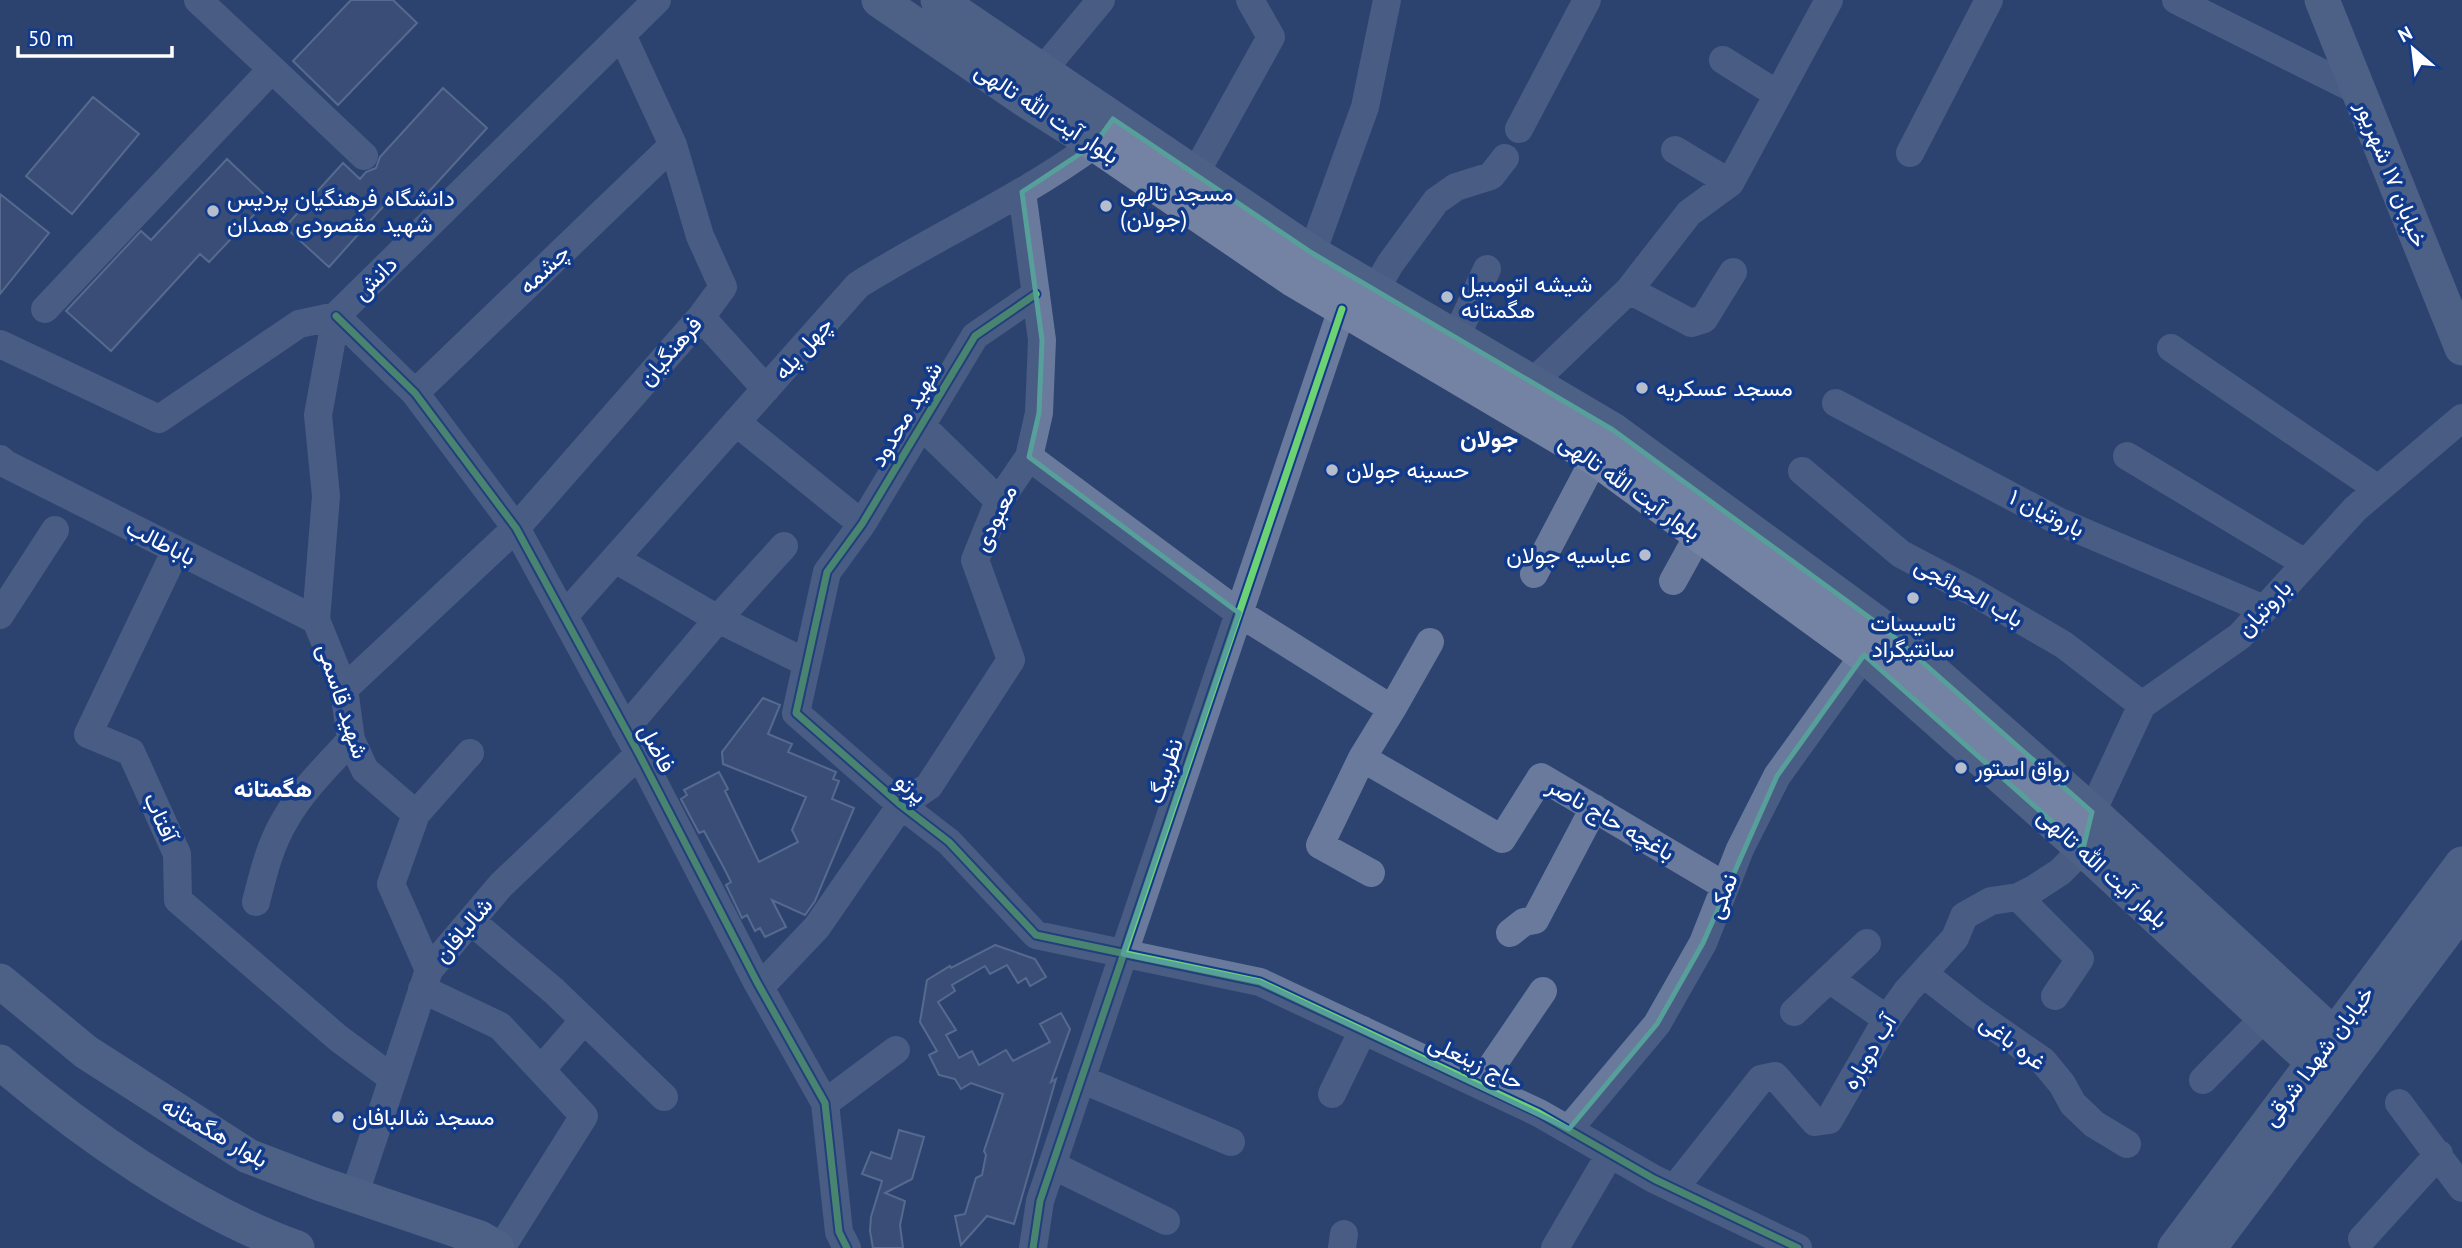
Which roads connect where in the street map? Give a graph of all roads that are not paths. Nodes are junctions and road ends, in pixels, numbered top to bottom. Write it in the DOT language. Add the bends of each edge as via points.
graph roads {
  1 [pos="198,0"];
  2 [pos="657,0"];
  3 [pos="879,0"];
  4 [pos="938,0"];
  5 [pos="1101,0"];
  6 [pos="1250,0"];
  7 [pos="1387,0"];
  8 [pos="1587,0"];
  9 [pos="1829,0"];
  10 [pos="1989,0"];
  11 [pos="2176,0"];
  12 [pos="2322,0"];
  13 [pos="622,34"];
  14 [pos="1723,60"];
  15 [pos="272,69"];
  16 [pos="1042,71"];
  17 [pos="2358,91"];
  18 [pos="1777,94"];
  19 [pos="1520,129"];
  20 [pos="1104,131"];
  21 [pos="673,145"];
  22 [pos="1675,150"];
  23 [pos="1910,153"];
  24 [pos="364,156"];
  25 [pos="1505,158"];
  26 [pos="1195,174"];
  27 [pos="1730,183"];
  28 [pos="1022,192"];
  29 [pos="1312,253"];
  30 [pos="1487,269"];
  31 [pos="1733,272"];
  32 [pos="1376,290"];
  33 [pos="1629,290"];
  34 [pos="1036,294"];
  35 [pos="45,309"];
  36 [pos="1342,309"];
  37 [pos="336,316"];
  38 [pos="701,317"];
  39 [pos="1456,337"];
  40 [pos="0,344"];
  41 [pos="2171,348"];
  42 [pos="2462,348"];
  43 [pos="1532,383"];
  44 [pos="766,389"];
  45 [pos="415,393"];
  46 [pos="1836,403"];
  47 [pos="2462,418"];
  48 [pos="736,422"];
  49 [pos="921,425"];
  50 [pos="1604,444"];
  51 [pos="2127,456"];
  52 [pos="1029,457"];
  53 [pos="2,466"];
  54 [pos="1802,471"];
  55 [pos="2378,489"];
  56 [pos="999,500"];
  57 [pos="862,524"];
  58 [pos="516,528"];
  59 [pos="55,530"];
  60 [pos="1699,534"];
  61 [pos="784,546"];
  62 [pos="176,550"];
  63 [pos="615,559"];
  64 [pos="2305,564"];
  65 [pos="827,572"];
  66 [pos="1534,574"];
  67 [pos="1673,581"];
  68 [pos="2264,609"];
  69 [pos="1239,613"];
  70 [pos="0,614"];
  71 [pos="564,616"];
  72 [pos="718,619"];
  73 [pos="316,620"];
  74 [pos="1430,642"];
  75 [pos="1864,655"];
  76 [pos="807,663"];
  77 [pos="344,689"];
  78 [pos="2142,705"];
  79 [pos="1392,709"];
  80 [pos="625,729"];
  81 [pos="351,740"];
  82 [pos="470,753"];
  83 [pos="639,754"];
  84 [pos="1362,758"];
  85 [pos="901,805"];
  86 [pos="1594,808"];
  87 [pos="2092,812"];
  88 [pos="416,814"];
  89 [pos="2083,849"];
  90 [pos="2462,864"];
  91 [pos="1371,873"];
  92 [pos="1726,886"];
  93 [pos="2018,897"];
  94 [pos="256,902"];
  95 [pos="2462,910"];
  96 [pos="471,921"];
  97 [pos="1510,933"];
  98 [pos="1867,943"];
  99 [pos="1123,954"];
  100 [pos="1924,974"];
  101 [pos="1829,979"];
  102 [pos="426,980"];
  103 [pos="0,981"];
  104 [pos="760,987"];
  105 [pos="1543,991"];
  106 [pos="2055,996"];
  107 [pos="1794,1013"];
  108 [pos="2265,1017"];
  109 [pos="1887,1019"];
  110 [pos="584,1020"];
  111 [pos="1363,1030"];
  112 [pos="896,1049"];
  113 [pos="2323,1049"];
  114 [pos="0,1062"];
  115 [pos="541,1070"];
  116 [pos="392,1078"];
  117 [pos="1081,1079"];
  118 [pos="2203,1080"];
  119 [pos="1479,1085"];
  120 [pos="1332,1094"];
  121 [pos="664,1097"];
  122 [pos="825,1103"];
  123 [pos="2399,1103"];
  124 [pos="1569,1129"];
  125 [pos="1231,1142"];
  126 [pos="2127,1143"];
  127 [pos="1610,1154"];
  128 [pos="2439,1154"];
  129 [pos="1052,1165"];
  130 [pos="2461,1184"];
  131 [pos="1674,1189"];
  132 [pos="354,1196"];
  133 [pos="1166,1221"];
  134 [pos="2362,1239"];
  135 [pos="298,1248"];
  136 [pos="499,1248"];
  137 [pos="847,1248"];
  138 [pos="1033,1248"];
  139 [pos="1555,1248"];
  140 [pos="1798,1248"];
  141 [pos="2175,1248"];
  142 [pos="2209,1248"];
  1 -- 15 [label="street"];
  2 -- 13 [label="street, دانش"];
  3 -- 20 [label="main road, بلوار آیت الله تالهی" via="1024,99"];
  4 -- 16 [label="main road, بلوار آیت الله تالهی"];
  5 -- 16 [label="street"];
  6 -- 26 [label="street" via="1271,37"];
  7 -- 29 [label="street" via="1365,107"];
  8 -- 19 [label="street"];
  9 -- 18 [label="street"];
  10 -- 23 [label="street"];
  11 -- 17 [label="street"];
  12 -- 17 [label="main road, خیابان ۱۷ شهریور"];
  13 -- 21 [label="street"];
  13 -- 37 [label="street, دانش"];
  14 -- 18 [label="street"];
  15 -- 24 [label="street"];
  15 -- 35 [label="street"];
  16 -- 20 [label="main road, بلوار آیت الله تالهی"];
  17 -- 42 [label="main road, خیابان ۱۷ شهریور"];
  18 -- 27 [label="street"];
  20 -- 26 [label="main road, بلوار آیت الله تالهی"];
  20 -- 28 [label="street, چهل پله" via="1068,164"];
  20 -- 36 [label="main road, بلوار آیت الله تالهی" via="1294,281"];
  21 -- 38 [label="street, فرهنگیان" via="700,236 723,287"];
  21 -- 45 [label="street, چشمه"];
  22 -- 27 [label="street"];
  25 -- 32 [label="street" via="1491,176 1456,187 1436,201"];
  26 -- 29 [label="main road, بلوار آیت الله تالهی"];
  27 -- 33 [label="street" via="1689,213"];
  28 -- 34 [label="street, معبودی"];
  28 -- 44 [label="street, چهل پله" via="858,285"];
  29 -- 32 [label="main road, بلوار آیت الله تالهی"];
  30 -- 39 [label="street"];
  31 -- 33 [label="street" via="1704,319 1691,323"];
  32 -- 39 [label="main road, بلوار آیت الله تالهی"];
  33 -- 43 [label="street"];
  34 -- 49 [label="street, شهید محدود" via="975,336"];
  34 -- 52 [label="street, معبودی" via="1042,340 1039,413"];
  36 -- 50 [label="main road, بلوار آیت الله تالهی"];
  36 -- 69 [label="street, نظربیگ"];
  37 -- 40 [label="street, دانش" via="299,324 159,419"];
  37 -- 45 [label="street, فاضل"];
  37 -- 73 [label="street, شهید قاسمی" via="318,415 326,496"];
  38 -- 44 [label="street"];
  38 -- 58 [label="street, فرهنگیان"];
  39 -- 43 [label="main road, بلوار آیت الله تالهی"];
  41 -- 55 [label="street"];
  43 -- 50 [label="main road, بلوار آیت الله تالهی"];
  44 -- 48 [label="street, چهل پله"];
  45 -- 58 [label="street, فاضل"];
  46 -- 68 [label="street, ۱ باروتیان" via="2058,520"];
  47 -- 55 [label="street, باروتیان"];
  48 -- 57 [label="street"];
  48 -- 63 [label="street, چهل پله"];
  49 -- 56 [label="street"];
  49 -- 57 [label="street, شهید محدود"];
  50 -- 60 [label="main road, بلوار آیت الله تالهی"];
  50 -- 66 [label="street"];
  50 -- 87 [label="main road, بلوار آیت الله تالهی" via="1885,629"];
  51 -- 64 [label="street"];
  52 -- 56 [label="street, معبودی"];
  52 -- 69 [label="street"];
  53 -- 62 [label="street, باباطالب"];
  54 -- 78 [label="street, باب الحوائجی" via="1901,554 2064,645"];
  55 -- 64 [label="street, باروتیان"];
  56 -- 85 [label="street, معبودی" via="975,560 1011,660 929,786"];
  57 -- 65 [label="street, شهید محدود"];
  58 -- 71 [label="street, فاضل"];
  58 -- 77 [label="street, فرهنگیان"];
  59 -- 70 [label="street"];
  60 -- 67 [label="street"];
  60 -- 75 [label="main road, بلوار آیت الله تالهی"];
  61 -- 72 [label="street"];
  62 -- 73 [label="street, باباطالب"];
  62 -- 116 [label="street, آفتاب" via="88,734 131,752 177,854 178,900 338,1038"];
  63 -- 71 [label="street, چهل پله"];
  63 -- 72 [label="street"];
  64 -- 68 [label="street, باروتیان"];
  65 -- 76 [label="street, پرتو"];
  68 -- 78 [label="street, باروتیان" via="2240,636"];
  69 -- 79 [label="street"];
  69 -- 99 [label="street, نظربیگ"];
  71 -- 80 [label="street, فاضل"];
  72 -- 76 [label="street"];
  72 -- 80 [label="street"];
  73 -- 77 [label="street, شهید قاسمی"];
  74 -- 79 [label="street"];
  75 -- 89 [label="main road, بلوار آیت الله تالهی"];
  75 -- 92 [label="street, نمکی" via="1777,776"];
  76 -- 85 [label="street, پرتو" via="796,713"];
  77 -- 81 [label="street, شهید قاسمی"];
  78 -- 87 [label="street, باروتیان"];
  79 -- 84 [label="street"];
  80 -- 83 [label="street, فاضل"];
  81 -- 88 [label="street, شهید قاسمی" via="365,771"];
  81 -- 94 [label="street" via="285,819 268,857"];
  82 -- 88 [label="street"];
  83 -- 96 [label="street, شالبافان" via="501,885"];
  83 -- 104 [label="street, فاضل"];
  84 -- 86 [label="street, باغچه حاج ناصر" via="1502,839 1541,777"];
  84 -- 91 [label="street" via="1320,845"];
  85 -- 99 [label="street, پرتو" via="948,842 1036,935"];
  85 -- 104 [label="street" via="817,927"];
  86 -- 92 [label="street, باغچه حاج ناصر"];
  86 -- 97 [label="street" via="1535,920"];
  87 -- 89 [label="main road"];
  87 -- 113 [label="main road, بلوار آیت الله تالهی"];
  88 -- 102 [label="street" via="391,884"];
  89 -- 93 [label="street, آب دوباره" via="2060,872"];
  89 -- 108 [label="main road, بلوار آیت الله تالهی"];
  90 -- 113 [label="main road, خیابان شهدا شرقی"];
  92 -- 124 [label="street, نمکی" via="1703,943 1657,1024"];
  93 -- 100 [label="street, آب دوباره" via="1991,901 1964,916 1955,938"];
  93 -- 106 [label="street" via="2080,959"];
  95 -- 142 [label="main road, خیابان شهدا شرقی"];
  96 -- 102 [label="street, شالبافان"];
  96 -- 110 [label="street"];
  98 -- 101 [label="street"];
  99 -- 111 [label="street, حاج زینعلی" via="1260,982"];
  99 -- 117 [label="street, نظربیگ"];
  100 -- 109 [label="street, آب دوباره"];
  100 -- 126 [label="street, غره باغی" via="2043,1061 2073,1104 2094,1124"];
  101 -- 107 [label="street"];
  101 -- 109 [label="street"];
  102 -- 115 [label="street" via="500,1026"];
  102 -- 116 [label="street, شالبافان"];
  103 -- 132 [label="main road, بلوار هگمتانه" via="86,1052 248,1156"];
  104 -- 122 [label="street, فاضل"];
  105 -- 119 [label="street"];
  108 -- 113 [label="main road, بلوار آیت الله تالهی"];
  108 -- 118 [label="street"];
  109 -- 131 [label="street, آب دوباره" via="1829,1120 1815,1122 1775,1076 1761,1079"];
  110 -- 115 [label="street"];
  110 -- 121 [label="street"];
  111 -- 119 [label="street, حاج زینعلی"];
  111 -- 120 [label="street"];
  112 -- 122 [label="street"];
  113 -- 141 [label="main road, خیابان شهدا شرقی"];
  114 -- 135 [label="main road" via="49,1104 165,1181 210,1209"];
  115 -- 136 [label="street" via="584,1116"];
  116 -- 132 [label="street, شالبافان"];
  117 -- 125 [label="street"];
  117 -- 129 [label="street, نظربیگ"];
  119 -- 124 [label="street, حاج زینعلی"];
  122 -- 137 [label="street, فاضل" via="839,1232"];
  123 -- 128 [label="street"];
  124 -- 127 [label="street, حاج زینعلی"];
  127 -- 131 [label="street, حاج زینعلی"];
  127 -- 139 [label="street"];
  128 -- 130 [label="street"];
  128 -- 134 [label="street"];
  129 -- 133 [label="street"];
  129 -- 138 [label="street, نظربیگ" via="1040,1200"];
  131 -- 140 [label="street, حاج زینعلی"];
  132 -- 136 [label="main road, بلوار هگمتانه"];
}
